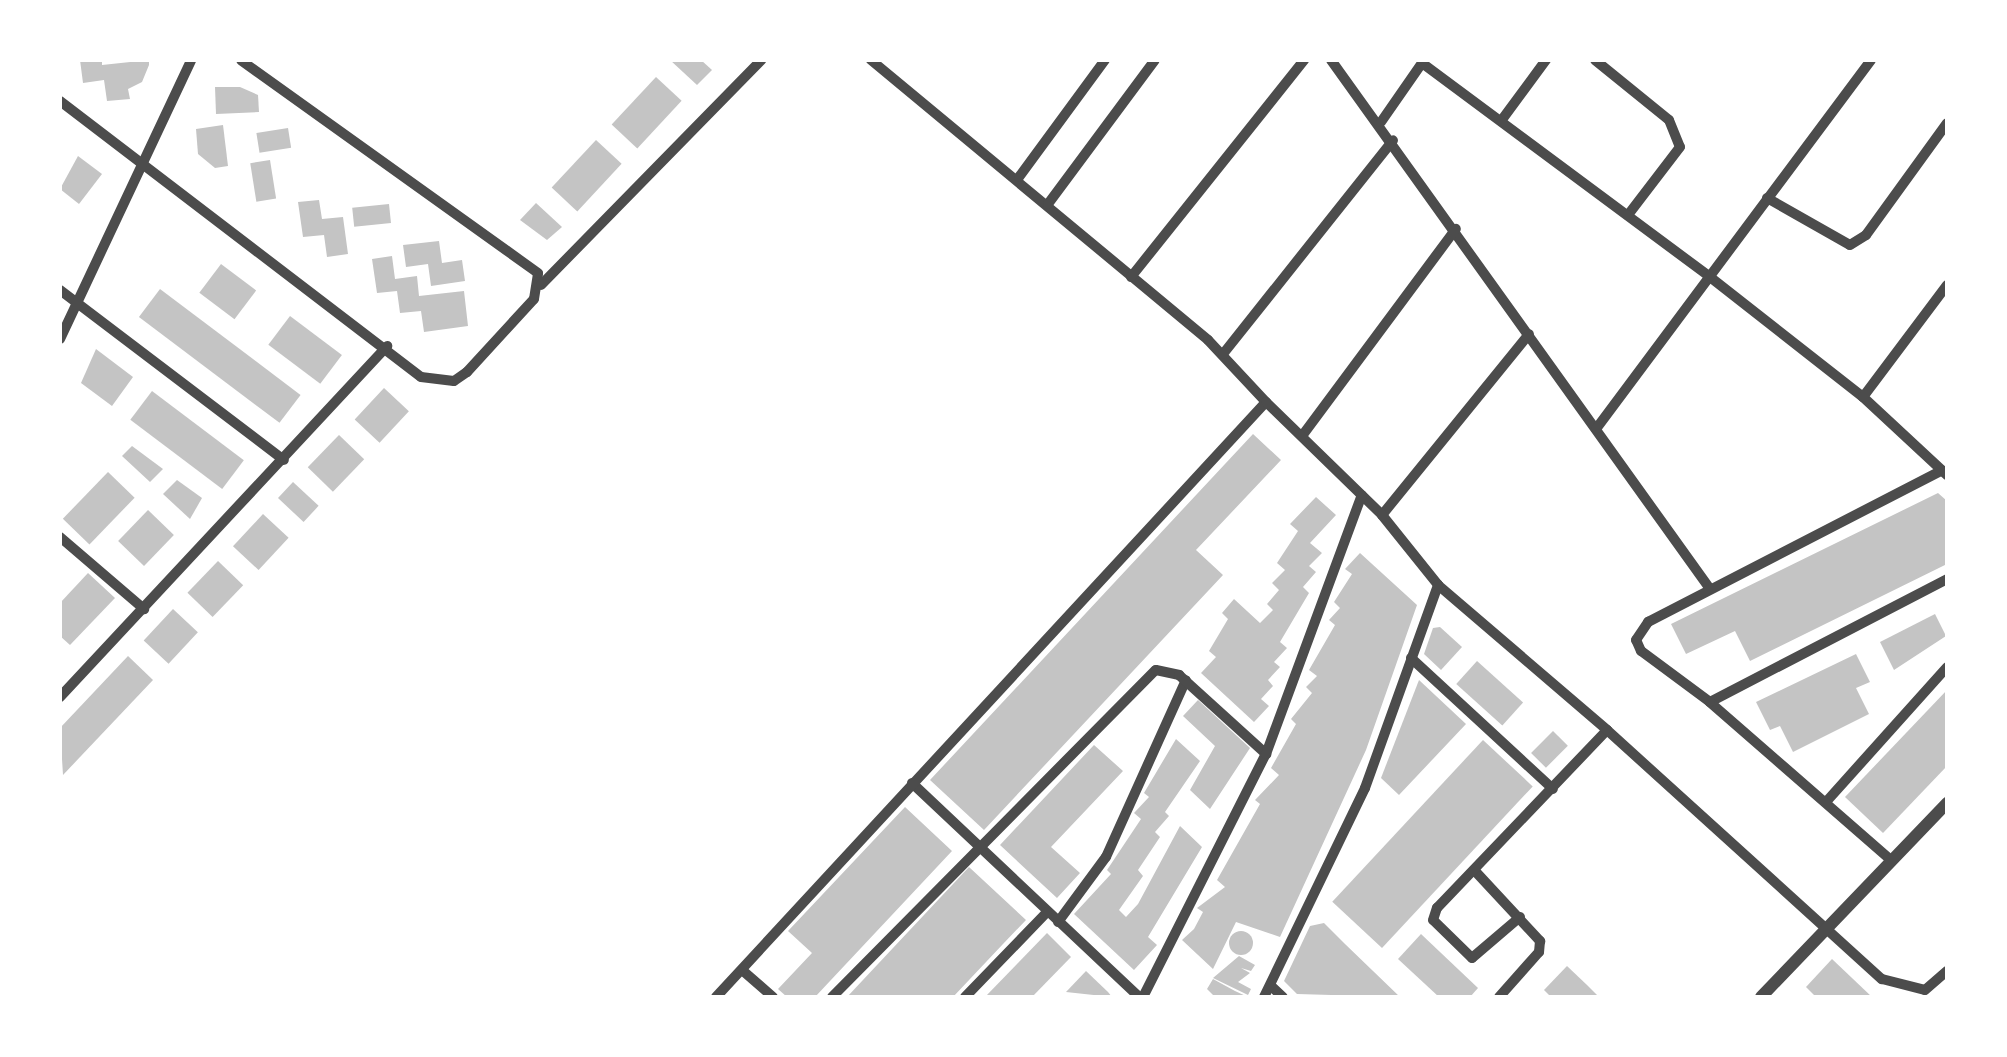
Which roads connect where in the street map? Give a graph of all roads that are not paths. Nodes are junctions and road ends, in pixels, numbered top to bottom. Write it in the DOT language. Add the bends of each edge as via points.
graph roads {
  1 [pos="191,60"];
  2 [pos="241,60"];
  3 [pos="761,60"];
  4 [pos="871,60"];
  5 [pos="1105,60"];
  6 [pos="1154,60"];
  7 [pos="1304,60"];
  8 [pos="1331,60"];
  9 [pos="1546,60"];
  10 [pos="1594,60"];
  11 [pos="1872,60"];
  12 [pos="1424,62"];
  13 [pos="60,101"];
  14 [pos="1501,121"];
  15 [pos="1381,122"];
  16 [pos="1947,124"];
  17 [pos="1393,140"];
  18 [pos="140,160"];
  19 [pos="1018,177"];
  20 [pos="1767,198"];
  21 [pos="1048,204"];
  22 [pos="1628,215"];
  23 [pos="1456,229"];
  24 [pos="1710,276"];
  25 [pos="1131,278"];
  26 [pos="541,285"];
  27 [pos="1947,285"];
  28 [pos="60,290"];
  29 [pos="77,302"];
  30 [pos="1529,334"];
  31 [pos="60,340"];
  32 [pos="387,346"];
  33 [pos="1223,354"];
  34 [pos="1862,397"];
  35 [pos="1266,402"];
  36 [pos="1596,429"];
  37 [pos="1302,436"];
  38 [pos="284,460"];
  39 [pos="1944,473"];
  40 [pos="1362,495"];
  41 [pos="1382,516"];
  42 [pos="60,537"];
  43 [pos="1947,579"];
  44 [pos="1438,586"];
  45 [pos="1710,589"];
  46 [pos="144,609"];
  47 [pos="1411,658"];
  48 [pos="1947,666"];
  49 [pos="1186,680"];
  50 [pos="60,697"];
  51 [pos="1710,702"];
  52 [pos="1608,730"];
  53 [pos="1266,754"];
  54 [pos="912,783"];
  55 [pos="1553,789"];
  56 [pos="1826,802"];
  57 [pos="1947,803"];
  58 [pos="979,846"];
  59 [pos="1892,861"];
  60 [pos="1475,871"];
  61 [pos="1047,912"];
  62 [pos="1520,916"];
  63 [pos="1058,922"];
  64 [pos="1826,929"];
  65 [pos="742,970"];
  66 [pos="1947,971"];
  67 [pos="1271,986"];
  68 [pos="716,997"];
  69 [pos="772,997"];
  70 [pos="832,997"];
  71 [pos="965,997"];
  72 [pos="1141,997"];
  73 [pos="1264,997"];
  74 [pos="1283,997"];
  75 [pos="1499,997"];
  76 [pos="1761,997"];
  1 -- 18 [label="street"];
  2 -- 26 [label="street" via="526,259"];
  3 -- 26 [label="street"];
  4 -- 19 [label="street"];
  5 -- 19 [label="street"];
  6 -- 21 [label="street"];
  7 -- 25 [label="street"];
  8 -- 15 [label="street"];
  9 -- 14 [label="street"];
  10 -- 22 [label="street" via="1677,132 1678,154"];
  11 -- 20 [label="street"];
  12 -- 14 [label="street"];
  12 -- 15 [label="street"];
  13 -- 18 [label="street"];
  14 -- 22 [label="street"];
  15 -- 17 [label="street"];
  16 -- 20 [label="street" via="1866,234 1850,246"];
  17 -- 23 [label="street"];
  17 -- 33 [label="street"];
  18 -- 29 [label="street"];
  18 -- 32 [label="street"];
  19 -- 21 [label="street"];
  20 -- 24 [label="street"];
  21 -- 25 [label="street"];
  22 -- 24 [label="street"];
  23 -- 30 [label="street"];
  23 -- 37 [label="street"];
  24 -- 34 [label="street"];
  24 -- 36 [label="street"];
  25 -- 33 [label="street"];
  26 -- 32 [label="street" via="454,380 422,377"];
  27 -- 34 [label="street"];
  28 -- 29 [label="street"];
  29 -- 31 [label="street"];
  29 -- 38 [label="street"];
  30 -- 36 [label="street"];
  30 -- 41 [label="street"];
  32 -- 38 [label="street"];
  33 -- 35 [label="street"];
  34 -- 39 [label="street"];
  35 -- 37 [label="street"];
  35 -- 54 [label="street"];
  36 -- 45 [label="street"];
  37 -- 40 [label="street"];
  38 -- 46 [label="street"];
  39 -- 45 [label="street"];
  40 -- 41 [label="street"];
  40 -- 53 [label="street"];
  41 -- 44 [label="street"];
  42 -- 46 [label="street"];
  43 -- 51 [label="street"];
  44 -- 47 [label="street"];
  44 -- 52 [label="street"];
  45 -- 51 [label="street" via="1648,622 1636,643"];
  46 -- 50 [label="street"];
  47 -- 55 [label="street"];
  47 -- 67 [label="street" via="1365,788"];
  48 -- 56 [label="street"];
  49 -- 53 [label="street"];
  49 -- 58 [label="street" via="1164,670 1146,677"];
  49 -- 63 [label="street" via="1106,857"];
  51 -- 56 [label="street"];
  52 -- 55 [label="street"];
  52 -- 64 [label="street"];
  53 -- 72 [label="street"];
  54 -- 58 [label="street"];
  54 -- 65 [label="street"];
  55 -- 60 [label="street"];
  56 -- 59 [label="street"];
  57 -- 59 [label="street"];
  58 -- 61 [label="street"];
  58 -- 70 [label="street"];
  59 -- 64 [label="street"];
  60 -- 62 [label="street"];
  60 -- 62 [label="street" via="1433,916 1466,957 1481,953"];
  61 -- 63 [label="street"];
  61 -- 71 [label="street"];
  62 -- 75 [label="street" via="1538,936 1539,952"];
  63 -- 72 [label="street"];
  64 -- 66 [label="street" via="1898,986 1925,990"];
  64 -- 76 [label="street"];
  65 -- 68 [label="street"];
  65 -- 69 [label="street"];
  67 -- 73 [label="street"];
  67 -- 74 [label="street"];
}
